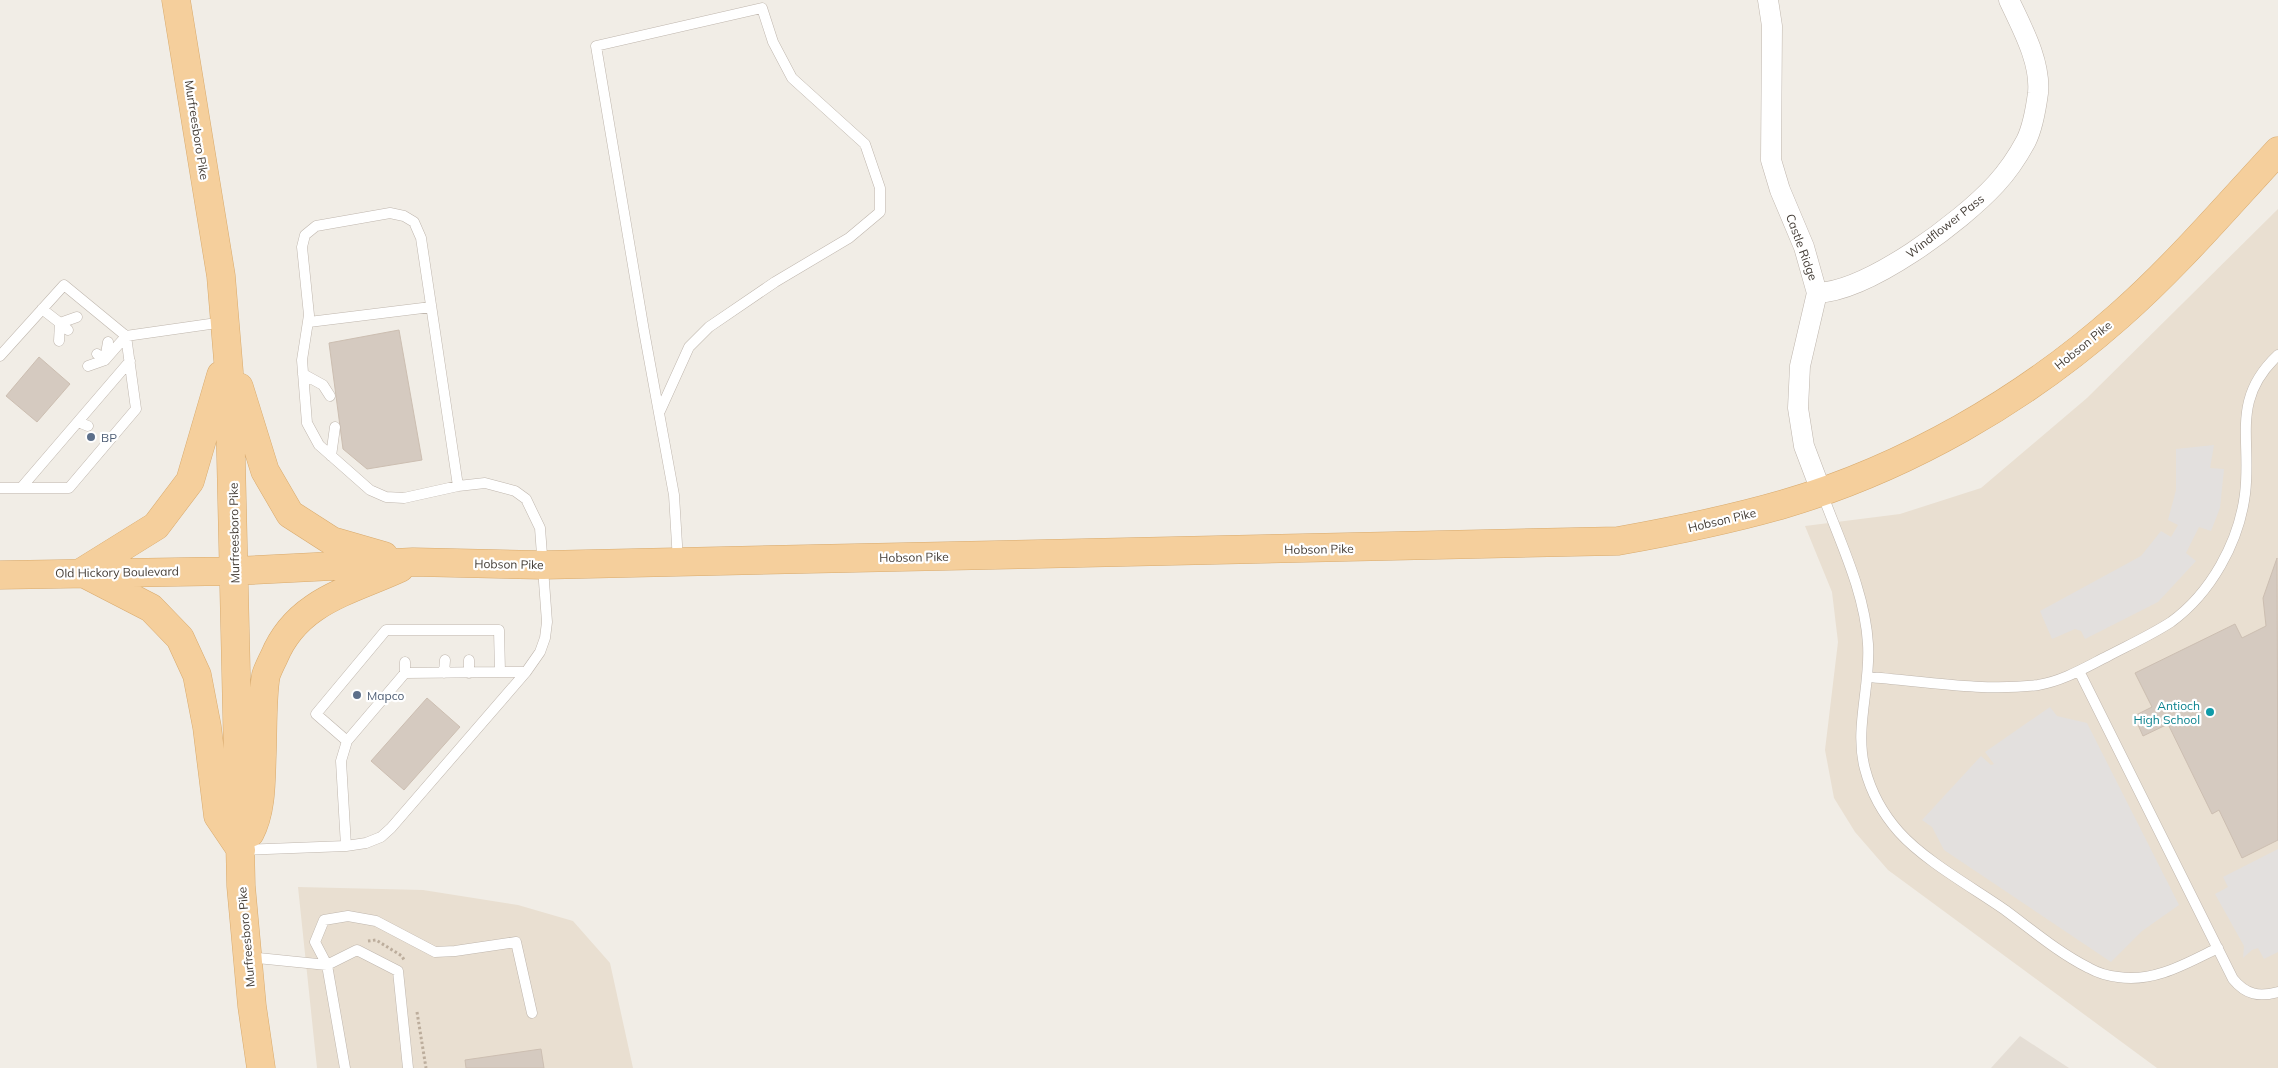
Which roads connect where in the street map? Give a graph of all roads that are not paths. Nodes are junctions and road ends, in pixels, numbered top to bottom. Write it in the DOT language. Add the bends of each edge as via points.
graph roads {
  1 [pos="176,0"];
  2 [pos="1768,0"];
  3 [pos="2009,0"];
  4 [pos="761,4"];
  5 [pos="2278,152"];
  6 [pos="1817,292"];
  7 [pos="431,306"];
  8 [pos="42,309"];
  9 [pos="77,317"];
  10 [pos="225,322"];
  11 [pos="309,322"];
  12 [pos="64,326"];
  13 [pos="126,336"];
  14 [pos="59,341"];
  15 [pos="108,342"];
  16 [pos="228,350"];
  17 [pos="2278,355"];
  18 [pos="0,356"];
  19 [pos="101,357"];
  20 [pos="130,361"];
  21 [pos="88,366"];
  22 [pos="303,374"];
  23 [pos="330,396"];
  24 [pos="94,403"];
  25 [pos="104,407"];
  26 [pos="660,412"];
  27 [pos="335,427"];
  28 [pos="331,456"];
  29 [pos="46,459"];
  30 [pos="58,462"];
  31 [pos="458,486"];
  32 [pos="0,488"];
  33 [pos="21,488"];
  34 [pos="1821,491"];
  35 [pos="413,562"];
  36 [pos="678,562"];
  37 [pos="543,565"];
  38 [pos="235,571"];
  39 [pos="82,572"];
  40 [pos="0,575"];
  41 [pos="445,660"];
  42 [pos="469,660"];
  43 [pos="2079,671"];
  44 [pos="469,672"];
  45 [pos="500,672"];
  46 [pos="526,672"];
  47 [pos="444,673"];
  48 [pos="1868,677"];
  49 [pos="346,724"];
  50 [pos="354,732"];
  51 [pos="347,741"];
  52 [pos="346,846"];
  53 [pos="241,850"];
  54 [pos="2218,948"];
  55 [pos="247,957"];
  56 [pos="326,965"];
  57 [pos="2278,992"];
  58 [pos="532,1013"];
  59 [pos="261,1068"];
  60 [pos="345,1068"];
  61 [pos="408,1068"];
  1 -- 10 [label="main road, Murfreesboro Pike"];
  2 -- 6 [label="street, Castle Ridge" via="1772,26 1771,160 1804,247"];
  3 -- 6 [label="street, Windflower Pass" via="2033,52 2038,92 2027,140 2013,162 1980,200 1910,253 1873,276 1833,292"];
  4 -- 26 [label="lane" via="596,46"];
  4 -- 26 [label="lane" via="773,42 792,78 865,144 880,188 880,212 849,238 775,282 709,327 689,347"];
  5 -- 34 [label="main road, Hobson Pike" via="2120,316 2053,370 1921,450"];
  6 -- 34 [label="street, Castle Ridge" via="1800,366 1798,408 1804,446"];
  7 -- 11 [label="lane"];
  7 -- 11 [label="lane" via="421,238 414,222 390,213 316,226 305,235 302,247"];
  7 -- 31 [label="lane"];
  8 -- 12 [label="lane"];
  8 -- 13 [label="lane" via="64,285"];
  8 -- 18 [label="lane"];
  9 -- 12 [label="lane"];
  10 -- 13 [label="lane"];
  10 -- 16 [label="main road, Murfreesboro Pike"];
  11 -- 22 [label="lane" via="302,360"];
  12 -- 14 [label="lane"];
  13 -- 19 [label="lane"];
  13 -- 20 [label="lane"];
  15 -- 19 [label="lane"];
  16 -- 35 [label="main road" via="265,471 290,514 332,541"];
  16 -- 38 [label="main road, Murfreesboro Pike"];
  16 -- 39 [label="main road" via="190,481 156,526"];
  17 -- 43 [label="lane" via="2260,378 2248,406 2243,508 2218,570 2173,620"];
  19 -- 21 [label="lane"];
  20 -- 24 [label="lane"];
  20 -- 33 [label="lane" via="136,410 127,414 95,451 69,488"];
  22 -- 23 [label="lane" via="323,385"];
  22 -- 28 [label="lane" via="307,423 318,445"];
  24 -- 25 [label="lane"];
  24 -- 29 [label="lane" via="83,424"];
  26 -- 36 [label="lane" via="674,495"];
  27 -- 28 [label="lane"];
  28 -- 31 [label="lane" via="370,490 386,497 404,498"];
  29 -- 30 [label="lane"];
  29 -- 33 [label="lane"];
  31 -- 37 [label="lane" via="485,483 515,491 526,498 540,528"];
  32 -- 33 [label="lane"];
  34 -- 36 [label="main road, Hobson Pike" via="1714,523 1618,541"];
  34 -- 48 [label="lane" via="1864,611"];
  35 -- 37 [label="main road, Hobson Pike"];
  35 -- 38 [label="main road, Hobson Pike"];
  35 -- 53 [label="main road" via="329,598 305,614 282,638 266,674 256,821"];
  36 -- 37 [label="main road, Hobson Pike"];
  37 -- 46 [label="lane" via="547,603 545,638"];
  38 -- 39 [label="main road, Old Hickory Boulevard"];
  38 -- 53 [label="main road, Murfreesboro Pike"];
  39 -- 40 [label="main road, Old Hickory Boulevard"];
  39 -- 53 [label="main road" via="151,608 180,638 197,675 218,816"];
  41 -- 47 [label="lane"];
  42 -- 44 [label="lane"];
  43 -- 48 [label="lane" via="2040,684 2007,687"];
  43 -- 54 [label="lane"];
  44 -- 45 [label="lane" via="485,667"];
  44 -- 47 [label="lane"];
  45 -- 46 [label="lane"];
  45 -- 51 [label="lane" via="499,630 484,636 405,635 386,630 377,649 326,707 316,714"];
  46 -- 52 [label="lane" via="391,828 381,837 366,843"];
  47 -- 50 [label="lane" via="402,667 361,716"];
  48 -- 54 [label="lane" via="1862,736 1864,768 1884,813 1915,848 2079,962 2100,973 2129,978 2153,976"];
  49 -- 50 [label="lane"];
  50 -- 51 [label="lane"];
  51 -- 52 [label="lane" via="341,761"];
  52 -- 53 [label="lane"];
  53 -- 55 [label="main road, Murfreesboro Pike"];
  54 -- 57 [label="lane" via="2233,979 2244,990 2260,996"];
  55 -- 56 [label="lane"];
  55 -- 59 [label="main road, Murfreesboro Pike"];
  56 -- 58 [label="lane" via="315,942 324,920 348,916 376,921 435,952 516,942"];
  56 -- 60 [label="lane"];
  56 -- 61 [label="lane" via="357,950 398,971"];
}
